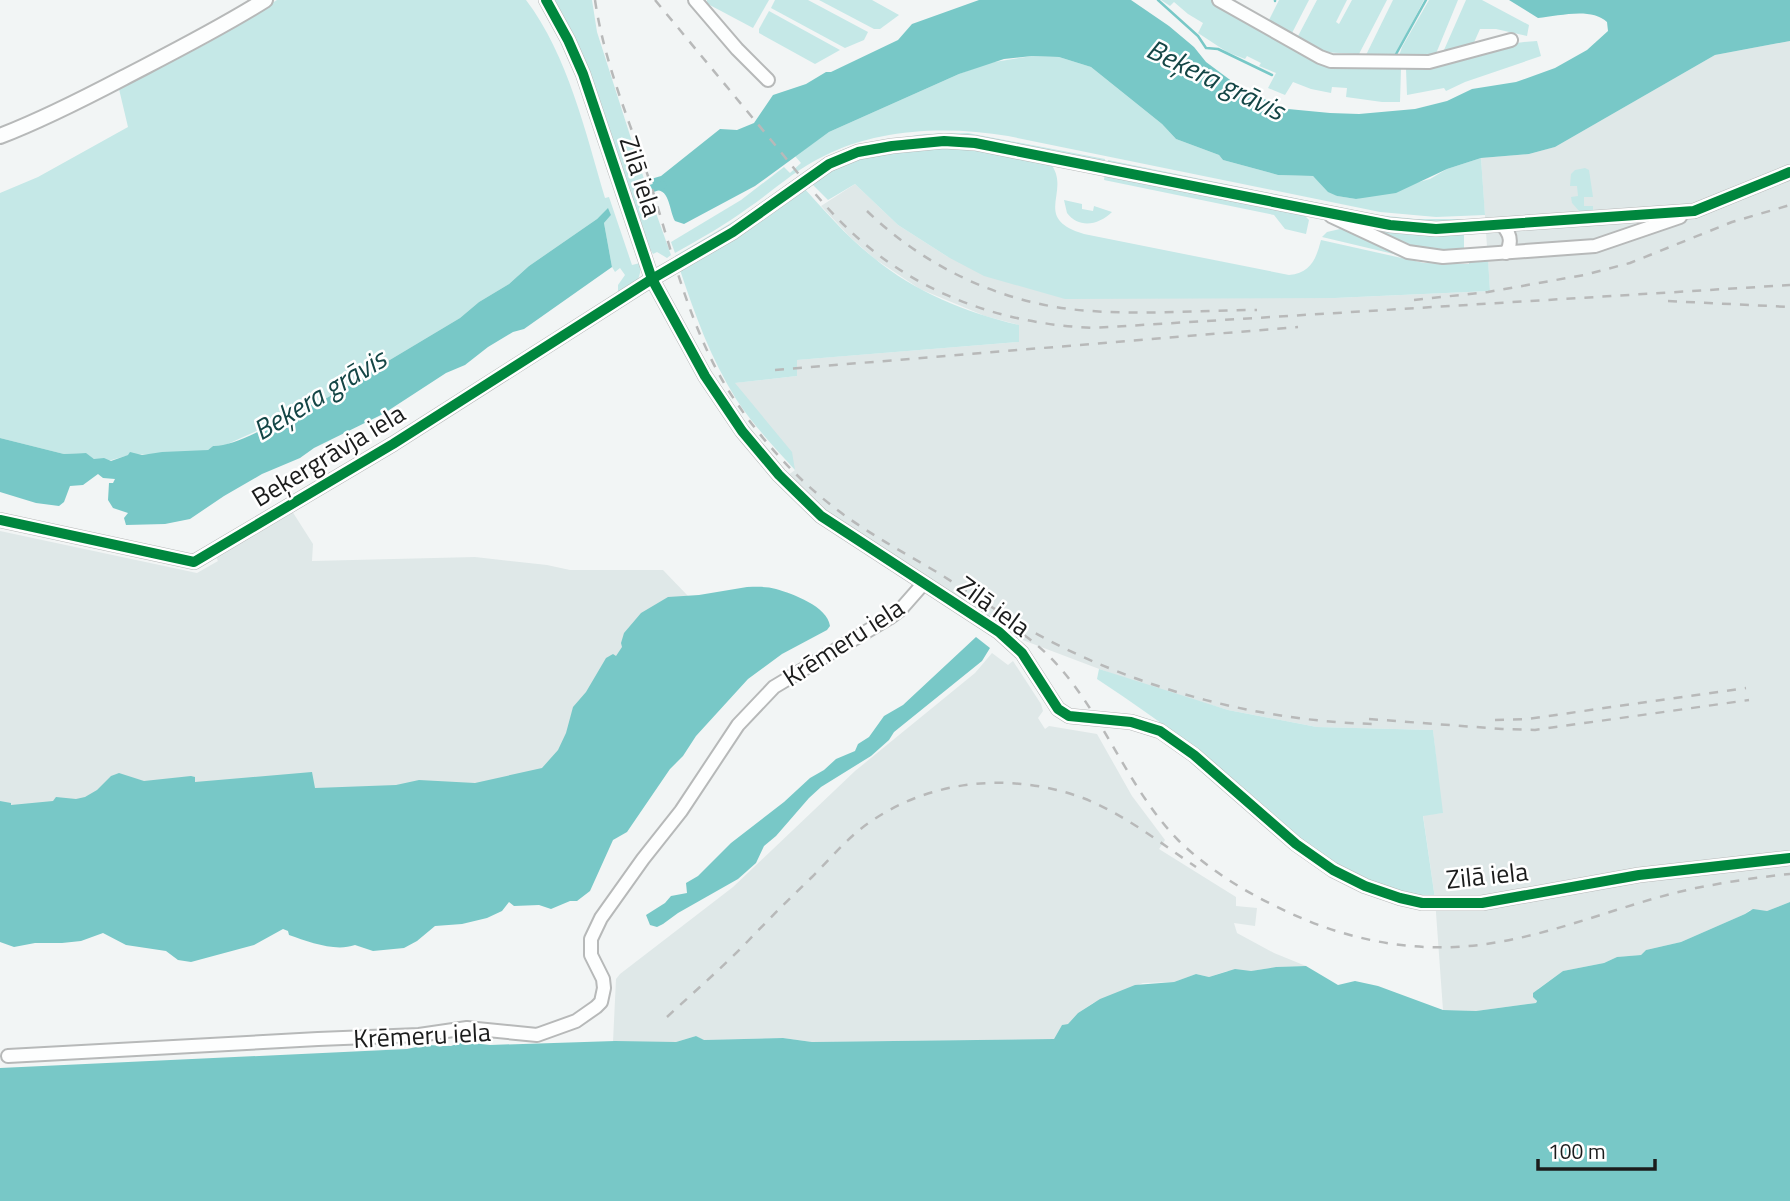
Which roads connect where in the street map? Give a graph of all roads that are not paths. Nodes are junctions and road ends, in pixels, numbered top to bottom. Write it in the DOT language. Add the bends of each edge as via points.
graph roads {
  1 [pos="265,0"];
  2 [pos="546,0"];
  3 [pos="695,0"];
  4 [pos="1219,0"];
  5 [pos="1511,40"];
  6 [pos="768,80"];
  7 [pos="0,136"];
  8 [pos="1790,172"];
  9 [pos="1317,211"];
  10 [pos="1694,211"];
  11 [pos="1502,225"];
  12 [pos="1506,253"];
  13 [pos="652,279"];
  14 [pos="0,520"];
  15 [pos="923,584"];
  16 [pos="1790,858"];
  17 [pos="8,1056"];
  1 -- 7 [label="main road" via="212,33"];
  2 -- 13 [label="street, Zilā iela" via="583,74"];
  3 -- 6 [label="street"];
  4 -- 5 [label="street" via="1331,61 1429,62"];
  8 -- 10 [label="street"];
  9 -- 11 [label="street" via="1436,229"];
  9 -- 12 [label="street" via="1416,254"];
  9 -- 13 [label="street, Beķergrāvja iela" via="975,143 891,146 829,164 733,232"];
  10 -- 11 [label="street"];
  10 -- 12 [label="street" via="1595,246"];
  11 -- 12 [label="street" via="1510,236"];
  13 -- 14 [label="street, Beķergrāvja iela" via="393,444 194,562"];
  13 -- 15 [label="street, Zilā iela" via="711,385 762,457 821,516"];
  15 -- 16 [label="street, Zilā iela" via="999,632 1022,653 1058,709 1069,716 1131,722 1160,731 1296,844 1333,870 1392,895 1422,903 1482,903 1639,875"];
  15 -- 17 [label="street, Krēmeru iela" via="888,618 774,687 738,724 681,811 601,918 589,945 603,979 603,996 576,1021 537,1035 467,1028 419,1035"];
}
